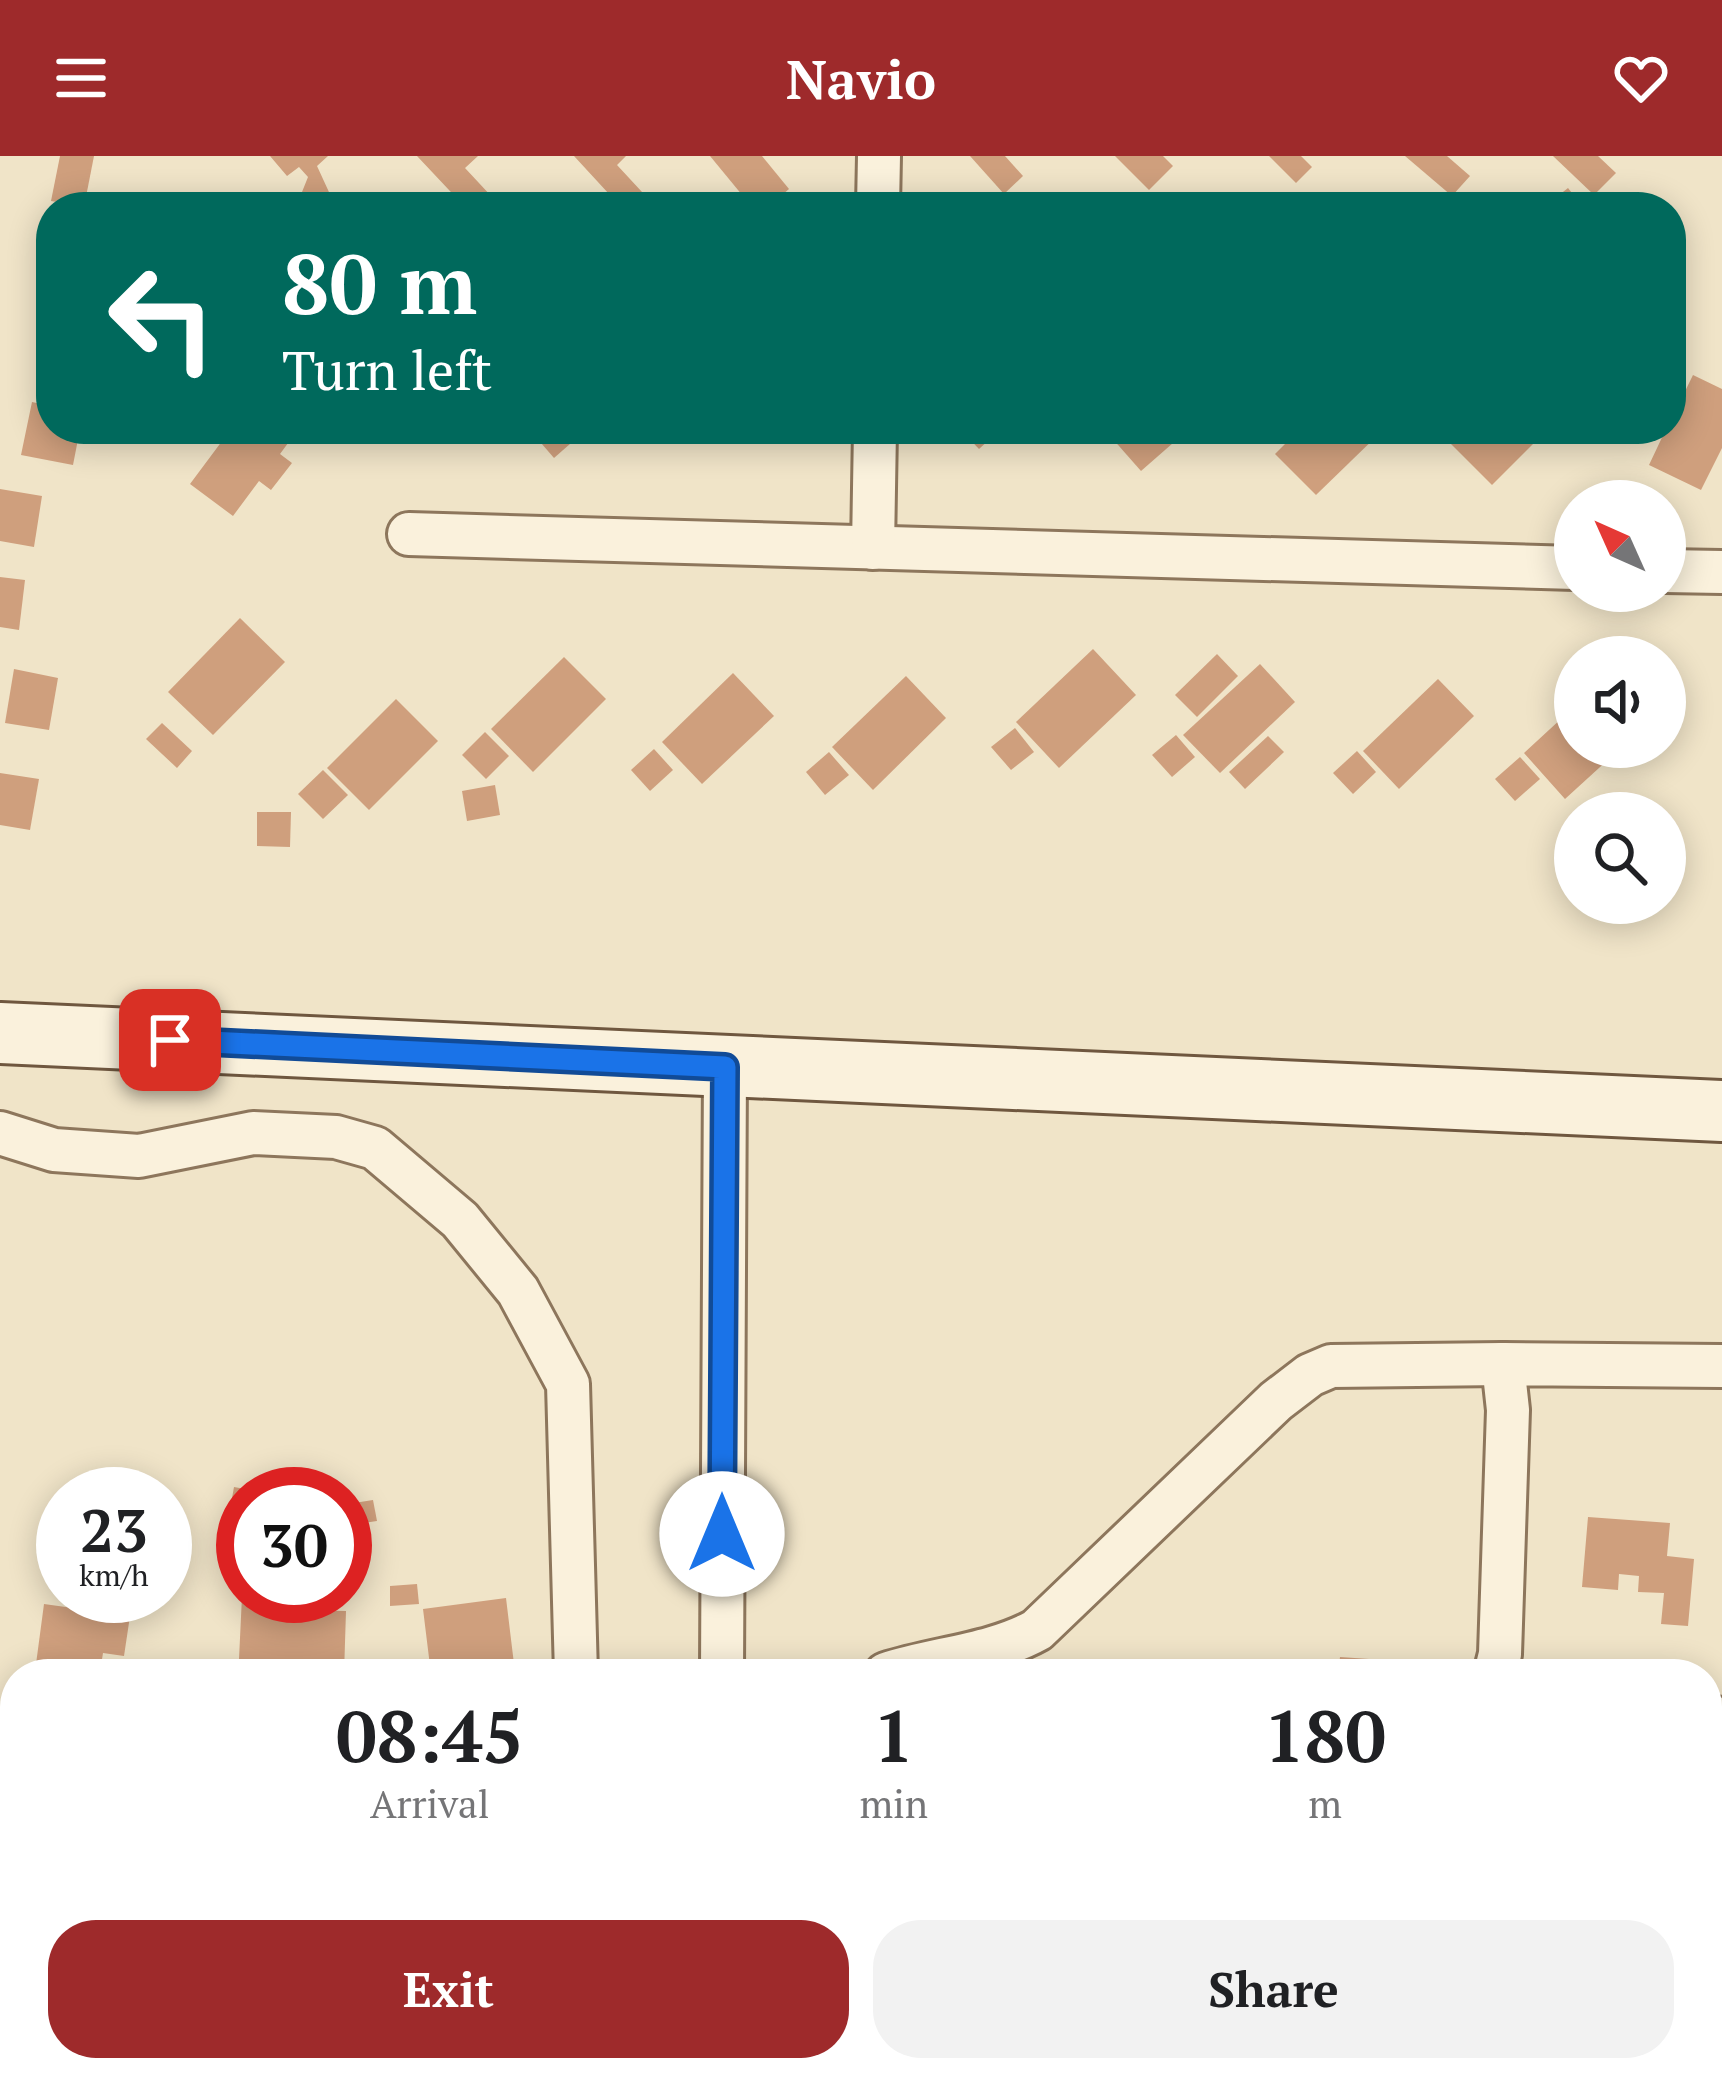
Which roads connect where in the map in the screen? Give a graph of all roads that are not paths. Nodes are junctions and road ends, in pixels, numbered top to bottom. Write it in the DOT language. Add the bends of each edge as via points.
graph roads {
  1 [pos="879,156"];
  2 [pos="878,192"];
  3 [pos="875,444"];
  4 [pos="410,534"];
  5 [pos="873,548"];
  6 [pos="1554,567"];
  7 [pos="1686,571"];
  8 [pos="1722,572"];
  9 [pos="0,1033"];
  10 [pos="725,1067"];
  11 [pos="1722,1111"];
  12 [pos="0,1133"];
  13 [pos="1503,1364"];
  14 [pos="1722,1366"];
  15 [pos="576,1659"];
  16 [pos="722,1659"];
  17 [pos="941,1659"];
  18 [pos="1504,1659"];
  1 -- 2 [label="street"];
  3 -- 5 [label="street"];
  4 -- 5 [label="street"];
  5 -- 6 [label="street"];
  7 -- 8 [label="street"];
  9 -- 10 [label="main road"];
  10 -- 11 [label="main road"];
  10 -- 16 [label="street"];
  12 -- 15 [label="street" via="54,1150 139,1156 253,1133 336,1137 375,1148 460,1220 518,1291 568,1384"];
  13 -- 14 [label="street"];
  13 -- 17 [label="street" via="1331,1366 1310,1375 1037,1630 1011,1645"];
  13 -- 18 [label="street"];
}
